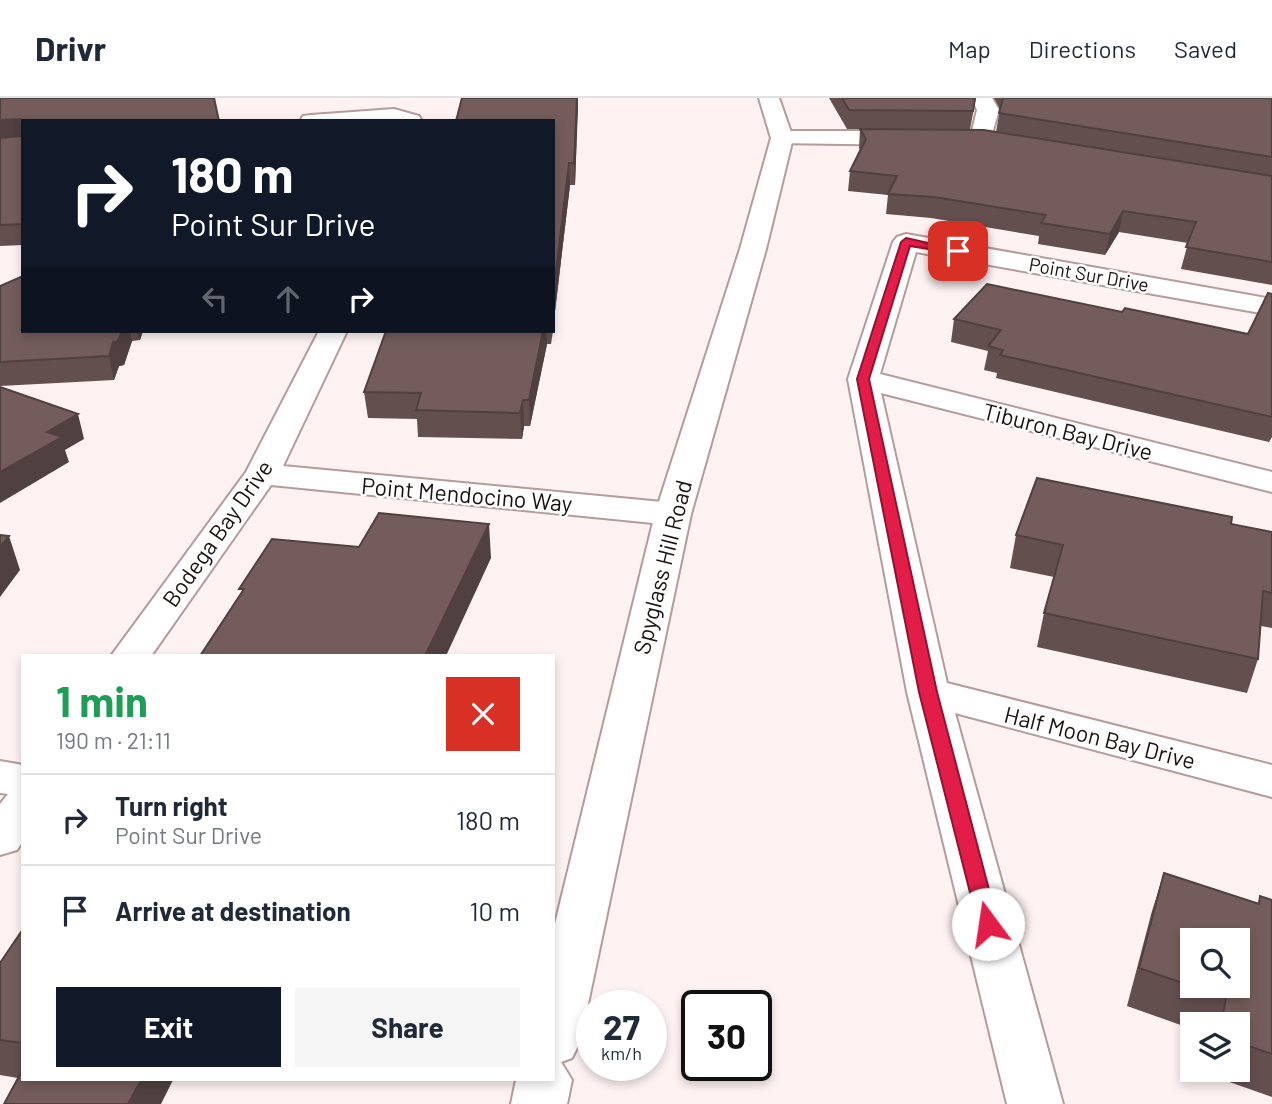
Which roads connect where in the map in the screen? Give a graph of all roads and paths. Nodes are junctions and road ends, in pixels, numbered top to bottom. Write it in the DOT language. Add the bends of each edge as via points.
graph roads {
  1 [pos="768,98"];
  2 [pos="982,98"];
  3 [pos="403,118"];
  4 [pos="372,119"];
  5 [pos="782,138"];
  6 [pos="981,139"];
  7 [pos="1007,143"];
  8 [pos="1272,307"];
  9 [pos="332,333"];
  10 [pos="863,379"];
  11 [pos="262,474"];
  12 [pos="1272,482"];
  13 [pos="673,514"];
  14 [pos="132,654"];
  15 [pos="928,692"];
  16 [pos="0,777"];
  17 [pos="21,781"];
  18 [pos="1272,781"];
  19 [pos="21,809"];
  20 [pos="0,838"];
  21 [pos="555,1033"];
  22 [pos="544,1081"];
  23 [pos="539,1104"];
  24 [pos="1035,1104"];
  1 -- 5 [label="street"];
  2 -- 6 [label="street" via="988,110"];
  3 -- 4 [label="street"];
  5 -- 6 [label="street"];
  5 -- 13 [label="street, Spyglass Hill Road"];
  6 -- 7 [label="street"];
  8 -- 10 [label="street, Point Sur Drive" via="906,242"];
  9 -- 11 [label="street, Bodega Bay Drive"];
  10 -- 12 [label="street, Tiburon Bay Drive"];
  10 -- 15 [label="street"];
  11 -- 13 [label="street, Point Mendocino Way"];
  11 -- 14 [label="street, Bodega Bay Drive"];
  13 -- 21 [label="street, Spyglass Hill Road"];
  15 -- 18 [label="street, Half Moon Bay Drive"];
  15 -- 24 [label="street"];
  16 -- 17 [label="street"];
  19 -- 20 [label="street"];
  22 -- 23 [label="street"];
}
